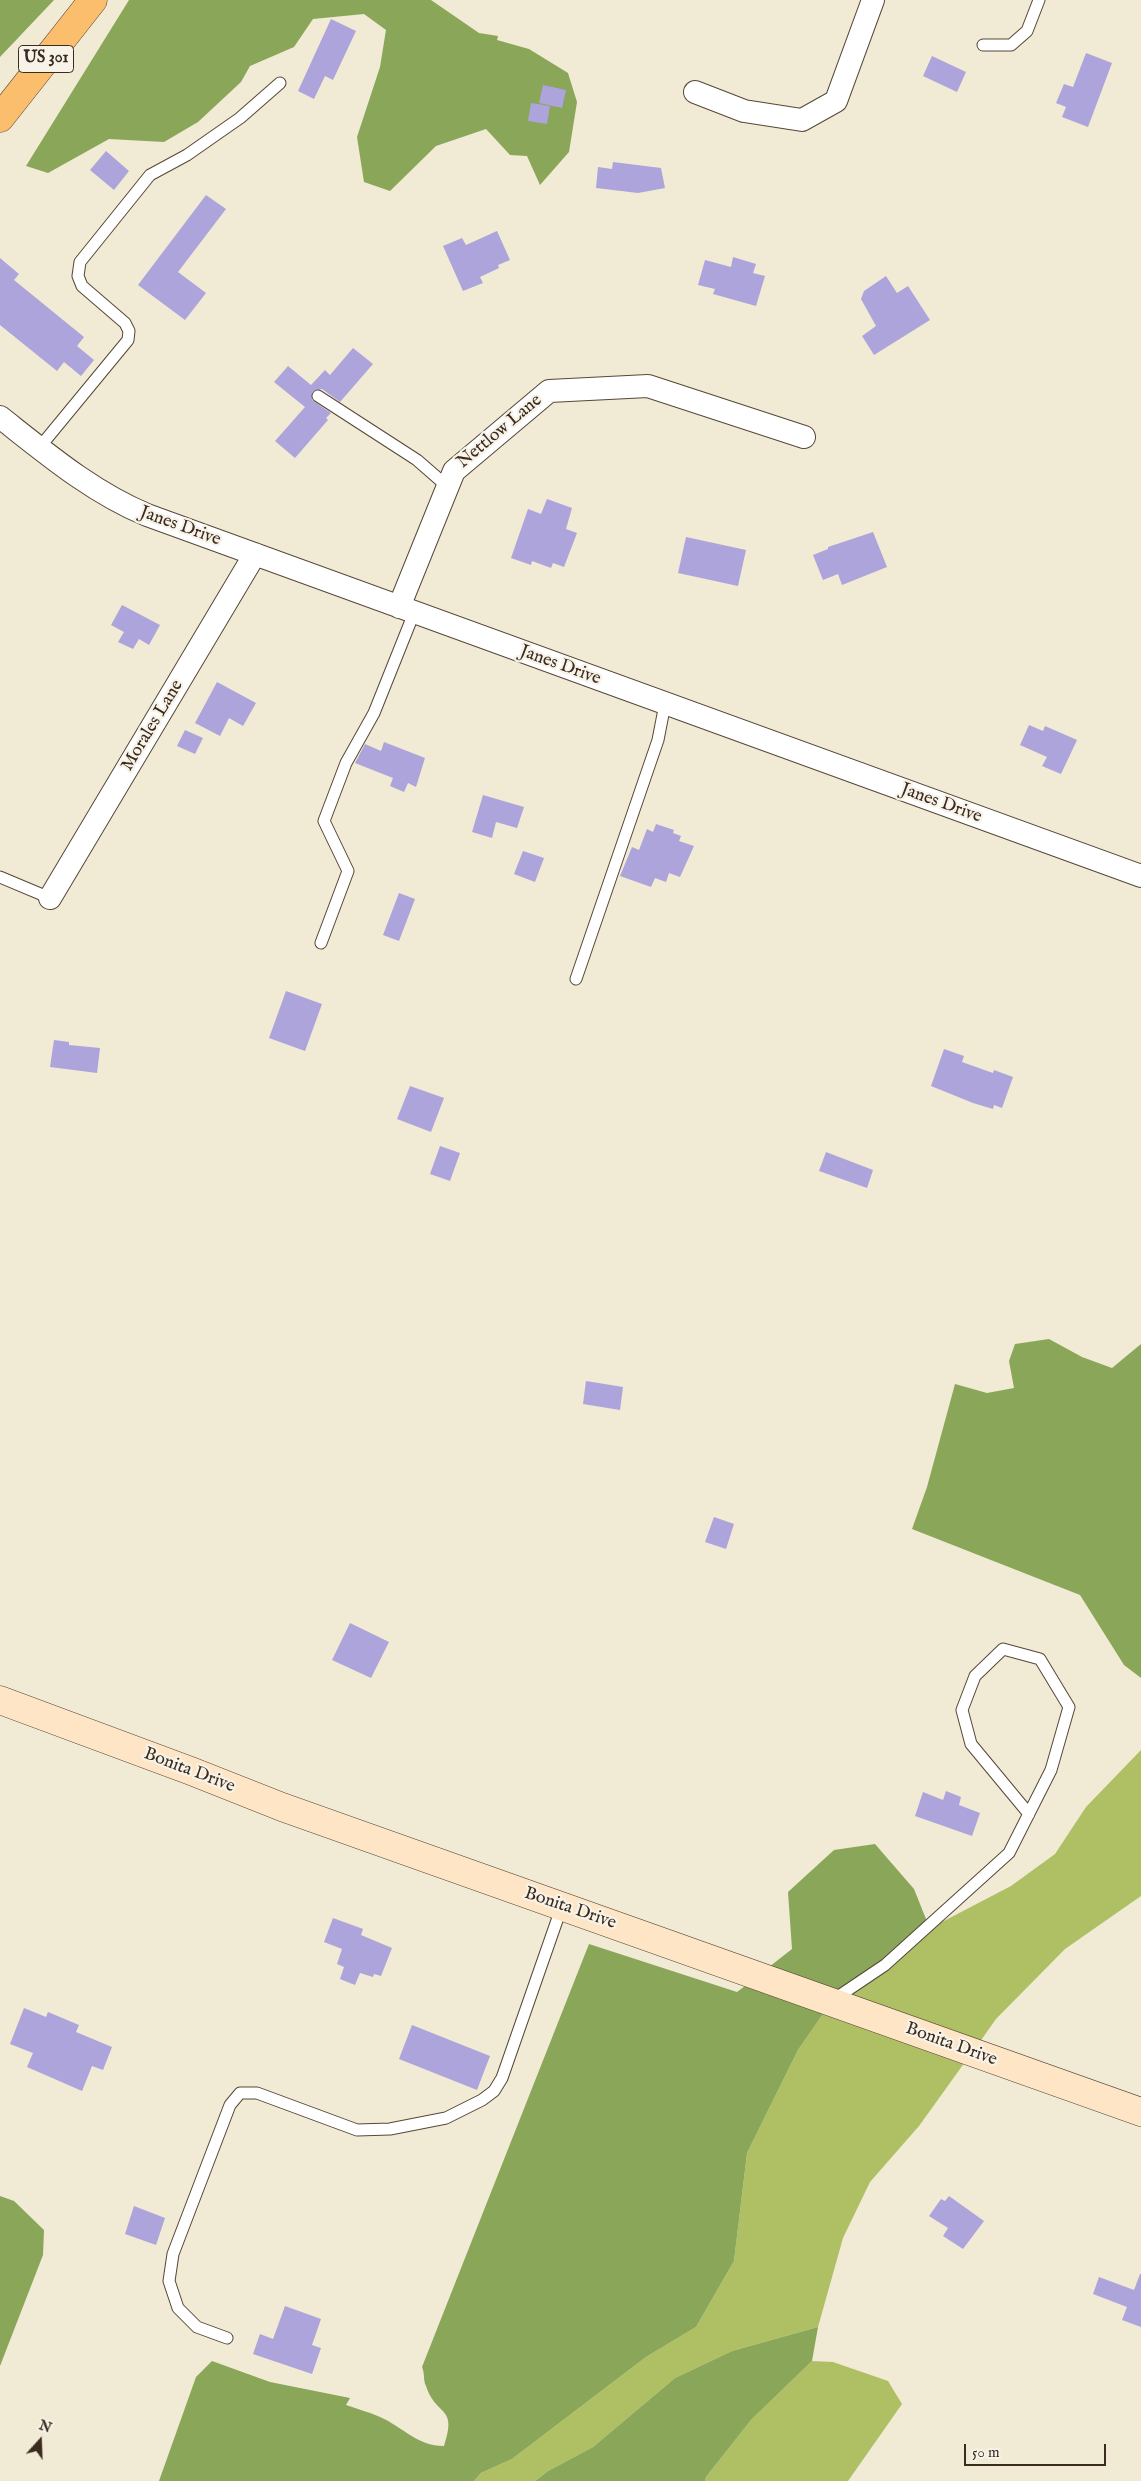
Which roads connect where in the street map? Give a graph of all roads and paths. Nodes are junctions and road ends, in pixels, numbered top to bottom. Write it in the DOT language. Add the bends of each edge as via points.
graph roads {
  1 [pos="93,0"];
  2 [pos="873,0"];
  3 [pos="1039,0"];
  4 [pos="982,44"];
  5 [pos="280,83"];
  6 [pos="695,92"];
  7 [pos="0,118"];
  8 [pos="318,396"];
  9 [pos="0,417"];
  10 [pos="804,437"];
  11 [pos="39,448"];
  12 [pos="448,486"];
  13 [pos="255,554"];
  14 [pos="407,610"];
  15 [pos="665,704"];
  16 [pos="1141,876"];
  17 [pos="0,877"];
  18 [pos="50,898"];
  19 [pos="321,943"];
  20 [pos="576,978"];
  21 [pos="0,1700"];
  22 [pos="1029,1814"];
  23 [pos="562,1906"];
  24 [pos="832,2001"];
  25 [pos="1141,2112"];
  26 [pos="227,2338"];
  1 -- 7 [label="main road, US 301"];
  2 -- 6 [label="street" via="836,101 802,120 744,110"];
  3 -- 4 [label="lane" via="1027,31 1011,45"];
  5 -- 11 [label="lane" via="240,118 187,155 150,174 80,262 78,276 82,286 125,323 129,331 128,340"];
  8 -- 12 [label="lane" via="418,460"];
  9 -- 11 [label="street, Janes Drive"];
  10 -- 12 [label="street, Nettlow Lane" via="648,386 549,390 454,471"];
  11 -- 13 [label="street, Janes Drive" via="94,489 121,504"];
  12 -- 14 [label="street, Nettlow Lane"];
  13 -- 14 [label="street, Janes Drive"];
  13 -- 18 [label="street, Morales Lane"];
  14 -- 15 [label="street, Janes Drive"];
  14 -- 19 [label="lane" via="374,713 346,763 324,821 348,871"];
  15 -- 16 [label="street, Janes Drive"];
  15 -- 20 [label="lane" via="658,740"];
  17 -- 18 [label="lane"];
  21 -- 23 [label="street, Bonita Drive" via="282,1807"];
  22 -- 22 [label="lane" via="1051,1770 1069,1707 1040,1659 1003,1649 975,1676 962,1710 971,1744"];
  22 -- 24 [label="lane" via="1009,1853 885,1965"];
  23 -- 24 [label="street, Bonita Drive"];
  23 -- 26 [label="lane" via="502,2078 494,2091 482,2100 446,2118 390,2129 357,2130 257,2093 240,2093 230,2105 173,2254 169,2281 178,2308 198,2327"];
  24 -- 25 [label="street, Bonita Drive"];
}
